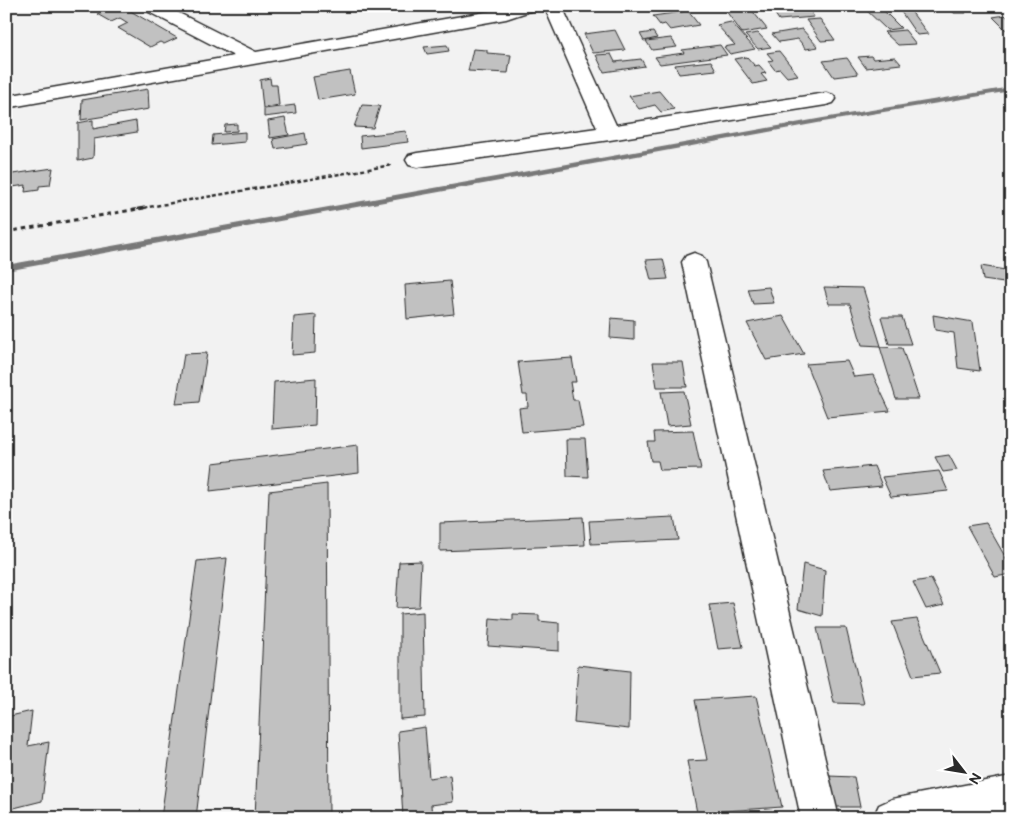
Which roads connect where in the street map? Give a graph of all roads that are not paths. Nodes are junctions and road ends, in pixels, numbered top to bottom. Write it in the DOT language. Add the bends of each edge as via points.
graph roads {
  1 [pos="151,6"];
  2 [pos="528,6"];
  3 [pos="553,6"];
  4 [pos="254,59"];
  5 [pos="826,99"];
  6 [pos="6,102"];
  7 [pos="610,134"];
  8 [pos="417,160"];
  9 [pos="694,262"];
  10 [pos="1011,794"];
  11 [pos="948,813"];
  12 [pos="820,818"];
  13 [pos="892,818"];
  1 -- 4 [label="street"];
  2 -- 4 [label="street" via="506,14"];
  3 -- 7 [label="street"];
  4 -- 6 [label="street"];
  5 -- 7 [label="street"];
  7 -- 8 [label="street"];
  9 -- 12 [label="street"];
  10 -- 11 [label="street"];
  11 -- 13 [label="street"];
}
